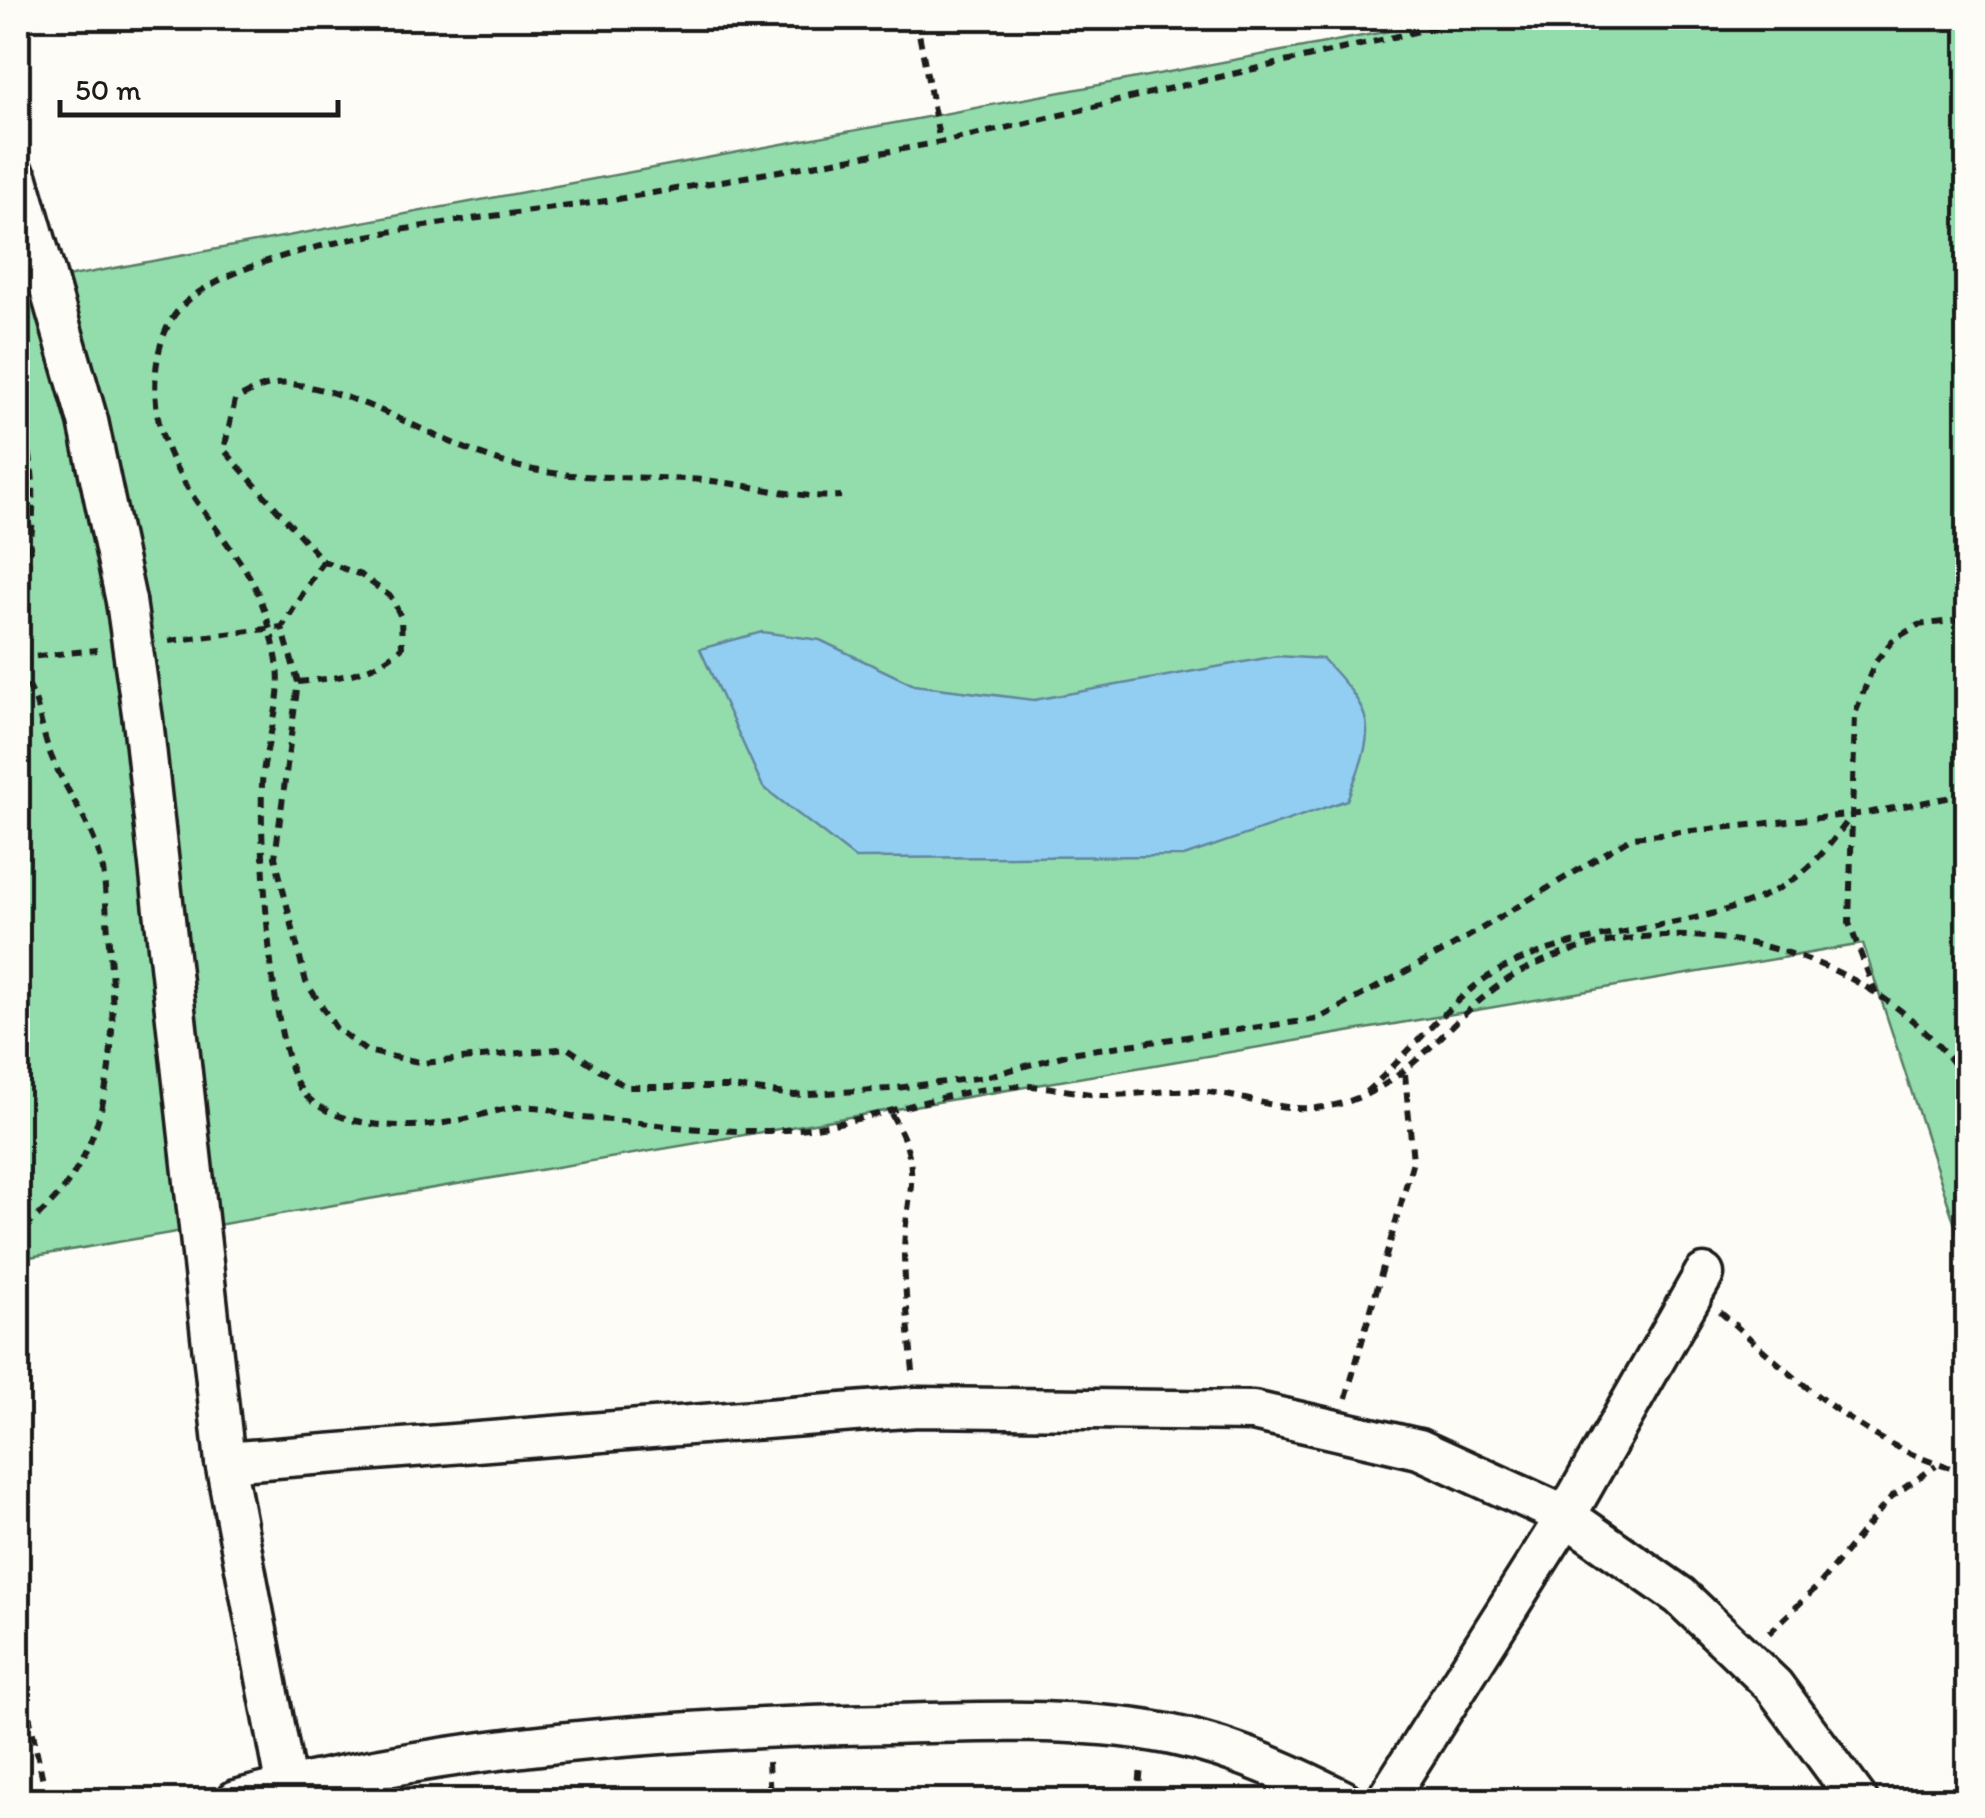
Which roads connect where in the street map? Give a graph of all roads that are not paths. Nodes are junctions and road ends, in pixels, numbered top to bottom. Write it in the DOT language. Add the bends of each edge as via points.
graph roads {
  1 [pos="18,179"];
  2 [pos="1702,1278"];
  3 [pos="225,1462"];
  4 [pos="1566,1516"];
  5 [pos="289,1796"];
  6 [pos="236,1800"];
  7 [pos="1342,1800"];
  8 [pos="1386,1800"];
  9 [pos="1858,1800"];
  1 -- 3 [label="street, bridge" via="88,421 126,601"];
  2 -- 4 [label="street"];
  3 -- 4 [label="street" via="917,1407 1253,1411 1419,1449"];
  3 -- 5 [label="street"];
  4 -- 8 [label="street"];
  4 -- 9 [label="street" via="1680,1596 1774,1686"];
  5 -- 6 [label="street"];
  5 -- 7 [label="street" via="546,1744 767,1726 975,1722 1145,1730 1265,1760"];
}
